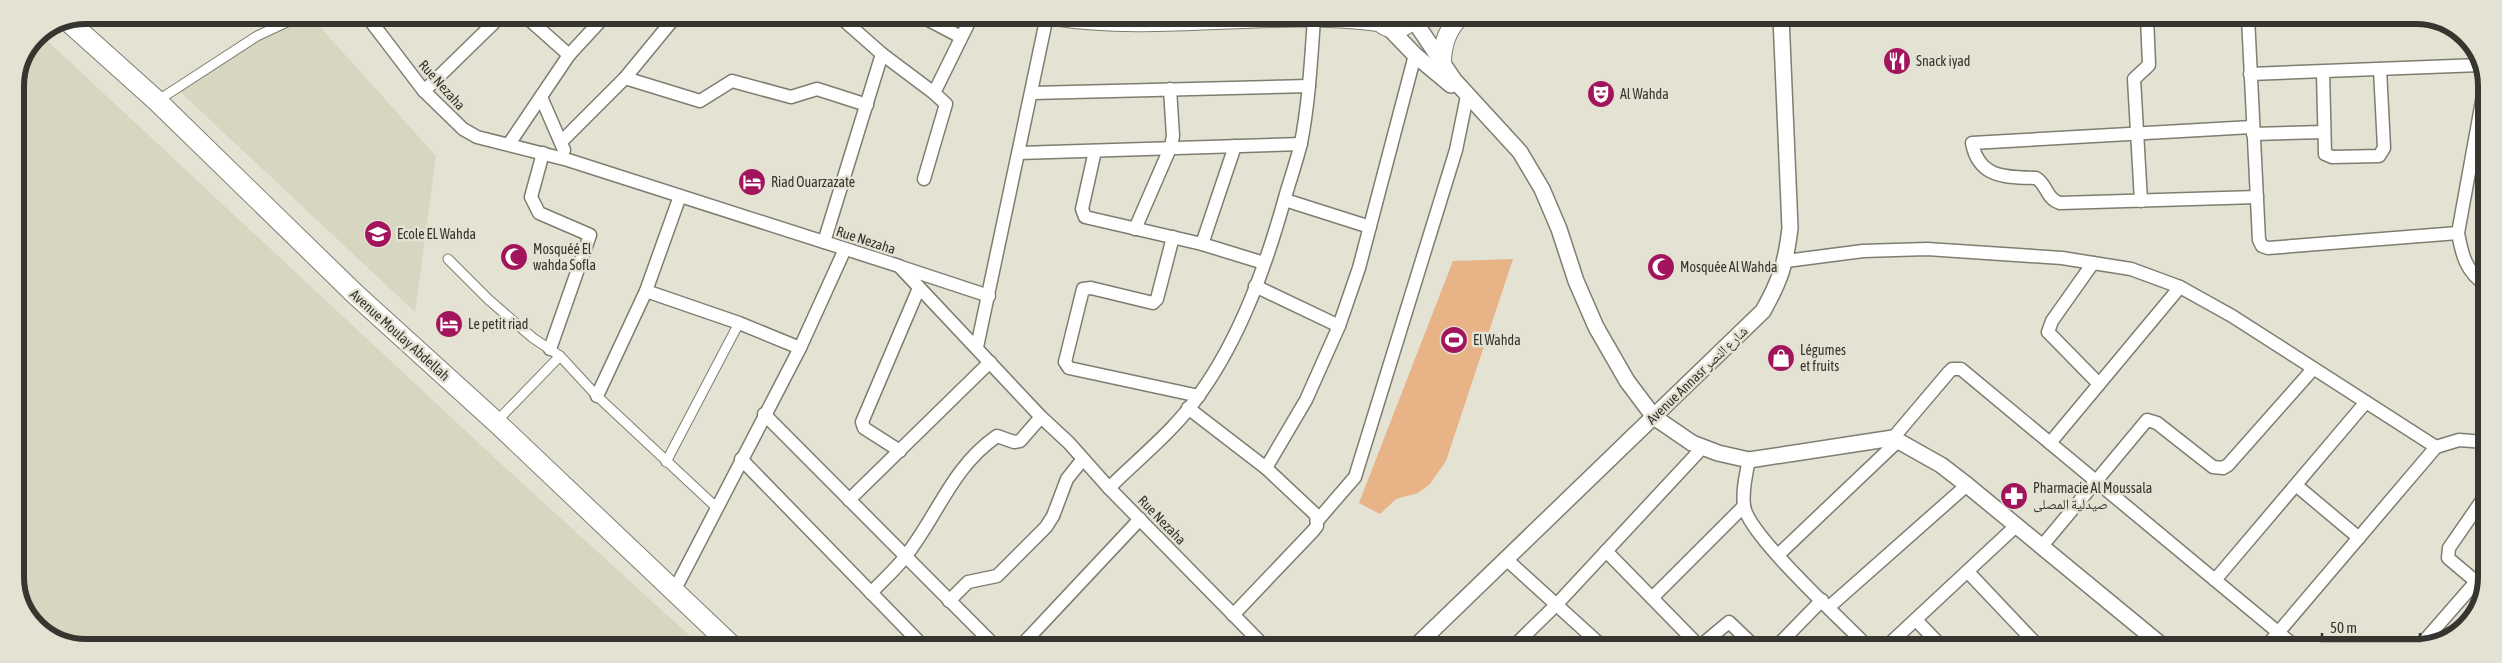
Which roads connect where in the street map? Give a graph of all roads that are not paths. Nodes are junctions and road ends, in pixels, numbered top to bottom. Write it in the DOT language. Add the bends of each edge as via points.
graph roads {
  1 [pos="283,24"];
  2 [pos="373,24"];
  3 [pos="493,24"];
  4 [pos="534,24"];
  5 [pos="597,24"];
  6 [pos="670,24"];
  7 [pos="848,24"];
  8 [pos="936,24"];
  9 [pos="968,24"];
  10 [pos="1045,24"];
  11 [pos="1314,24"];
  12 [pos="1383,24"];
  13 [pos="1388,24"];
  14 [pos="1407,24"];
  15 [pos="1418,24"];
  16 [pos="1455,24"];
  17 [pos="1781,24"];
  18 [pos="2147,24"];
  19 [pos="2248,24"];
  20 [pos="72,25"];
  21 [pos="961,37"];
  22 [pos="882,54"];
  23 [pos="569,55"];
  24 [pos="1415,56"];
  25 [pos="1442,63"];
  26 [pos="2475,65"];
  27 [pos="2380,69"];
  28 [pos="2323,72"];
  29 [pos="2250,74"];
  30 [pos="626,78"];
  31 [pos="1310,86"];
  32 [pos="1170,90"];
  33 [pos="424,91"];
  34 [pos="934,93"];
  35 [pos="1032,93"];
  36 [pos="1467,96"];
  37 [pos="541,97"];
  38 [pos="157,101"];
  39 [pos="868,105"];
  40 [pos="2478,129"];
  41 [pos="2252,131"];
  42 [pos="2324,132"];
  43 [pos="2137,134"];
  44 [pos="561,142"];
  45 [pos="509,144"];
  46 [pos="1301,144"];
  47 [pos="1171,146"];
  48 [pos="1235,146"];
  49 [pos="1095,151"];
  50 [pos="1019,152"];
  51 [pos="543,153"];
  52 [pos="568,160"];
  53 [pos="924,180"];
  54 [pos="680,196"];
  55 [pos="2257,196"];
  56 [pos="1285,200"];
  57 [pos="2141,201"];
  58 [pos="1370,227"];
  59 [pos="1135,230"];
  60 [pos="2458,233"];
  61 [pos="1173,237"];
  62 [pos="824,242"];
  63 [pos="1202,244"];
  64 [pos="845,249"];
  65 [pos="448,258"];
  66 [pos="1786,261"];
  67 [pos="1264,263"];
  68 [pos="2093,263"];
  69 [pos="899,266"];
  70 [pos="2478,278"];
  71 [pos="1255,286"];
  72 [pos="2180,287"];
  73 [pos="919,288"];
  74 [pos="646,291"];
  75 [pos="989,296"];
  76 [pos="739,323"];
  77 [pos="1339,326"];
  78 [pos="977,347"];
  79 [pos="800,348"];
  80 [pos="555,352"];
  81 [pos="990,362"];
  82 [pos="2313,370"];
  83 [pos="2099,384"];
  84 [pos="597,396"];
  85 [pos="1199,396"];
  86 [pos="2366,402"];
  87 [pos="1188,408"];
  88 [pos="764,414"];
  89 [pos="1041,417"];
  90 [pos="1654,417"];
  91 [pos="496,422"];
  92 [pos="1895,439"];
  93 [pos="2478,441"];
  94 [pos="2050,443"];
  95 [pos="1703,447"];
  96 [pos="2436,447"];
  97 [pos="900,451"];
  98 [pos="1083,459"];
  99 [pos="741,460"];
  100 [pos="1748,460"];
  101 [pos="666,462"];
  102 [pos="1266,468"];
  103 [pos="2097,480"];
  104 [pos="1967,485"];
  105 [pos="2297,486"];
  106 [pos="1109,488"];
  107 [pos="849,500"];
  108 [pos="1744,506"];
  109 [pos="2478,506"];
  110 [pos="717,508"];
  111 [pos="1140,519"];
  112 [pos="1317,521"];
  113 [pos="2017,525"];
  114 [pos="2359,538"];
  115 [pos="2042,546"];
  116 [pos="1606,551"];
  117 [pos="1778,555"];
  118 [pos="905,557"];
  119 [pos="1506,559"];
  120 [pos="1968,572"];
  121 [pos="2215,580"];
  122 [pos="673,592"];
  123 [pos="871,593"];
  124 [pos="1652,598"];
  125 [pos="949,601"];
  126 [pos="1557,604"];
  127 [pos="1825,604"];
  128 [pos="1233,615"];
  129 [pos="1916,620"];
  130 [pos="2278,632"];
  131 [pos="2428,638"];
  132 [pos="724,639"];
  133 [pos="917,639"];
  134 [pos="988,639"];
  135 [pos="1028,639"];
  136 [pos="1254,639"];
  137 [pos="1423,639"];
  138 [pos="1521,639"];
  139 [pos="1594,639"];
  140 [pos="1692,639"];
  141 [pos="1709,639"];
  142 [pos="1747,639"];
  143 [pos="1785,639"];
  144 [pos="1859,639"];
  145 [pos="1896,639"];
  146 [pos="1934,639"];
  147 [pos="2031,639"];
  148 [pos="2154,639"];
  149 [pos="2272,639"];
  150 [pos="2286,639"];
  1 -- 38 [label="street" via="257,36"];
  2 -- 33 [label="street, Rue Nezaha"];
  3 -- 33 [label="street"];
  4 -- 23 [label="street"];
  5 -- 23 [label="street"];
  6 -- 30 [label="street"];
  7 -- 22 [label="street"];
  8 -- 21 [label="street"];
  9 -- 21 [label="street"];
  10 -- 35 [label="street"];
  11 -- 31 [label="street"];
  12 -- 24 [label="street"];
  13 -- 14 [label="main road" via="1403,28"];
  15 -- 25 [label="street"];
  16 -- 25 [label="main road" via="1444,41"];
  17 -- 66 [label="street, Avenue Annasr شارع النصر" via="1790,228"];
  18 -- 43 [label="street" via="2149,65 2134,79"];
  19 -- 29 [label="street"];
  20 -- 38 [label="main road, Avenue Moulay Abdellah"];
  21 -- 34 [label="street"];
  22 -- 34 [label="street"];
  22 -- 39 [label="street"];
  23 -- 37 [label="street"];
  24 -- 36 [label="street"];
  24 -- 58 [label="street"];
  25 -- 36 [label="street"];
  26 -- 27 [label="street"];
  27 -- 28 [label="street"];
  27 -- 42 [label="street" via="2382,154 2329,156 2324,150"];
  28 -- 29 [label="street"];
  28 -- 42 [label="street"];
  29 -- 41 [label="street"];
  30 -- 39 [label="street" via="700,101 732,81 791,97 817,90"];
  30 -- 44 [label="street"];
  31 -- 32 [label="street"];
  31 -- 46 [label="street"];
  32 -- 35 [label="street"];
  32 -- 47 [label="street"];
  33 -- 45 [label="street, Rue Nezaha" via="463,129 477,137"];
  34 -- 53 [label="street" via="946,104"];
  35 -- 50 [label="street"];
  36 -- 90 [label="street" via="1520,152 1542,189 1596,327"];
  36 -- 112 [label="street" via="1456,150 1355,477"];
  37 -- 44 [label="street"];
  37 -- 45 [label="street"];
  38 -- 91 [label="main road, Avenue Moulay Abdellah" via="354,294"];
  39 -- 62 [label="street"];
  40 -- 60 [label="street"];
  41 -- 42 [label="street"];
  41 -- 43 [label="street"];
  41 -- 55 [label="street"];
  43 -- 57 [label="street"];
  43 -- 57 [label="street" via="1972,143 1974,154 1989,172 2036,178 2054,202"];
  44 -- 52 [label="street"];
  45 -- 51 [label="street, Rue Nezaha"];
  46 -- 48 [label="street"];
  46 -- 56 [label="street"];
  47 -- 48 [label="street"];
  47 -- 49 [label="street"];
  47 -- 59 [label="street"];
  48 -- 63 [label="street"];
  49 -- 50 [label="street"];
  49 -- 59 [label="street" via="1082,215"];
  50 -- 75 [label="street"];
  51 -- 52 [label="street, Rue Nezaha"];
  51 -- 80 [label="street" via="531,197 539,213 590,235"];
  52 -- 54 [label="street, Rue Nezaha"];
  54 -- 62 [label="street, Rue Nezaha"];
  54 -- 74 [label="street"];
  55 -- 57 [label="street"];
  55 -- 60 [label="street" via="2259,240 2264,247"];
  56 -- 58 [label="street"];
  56 -- 67 [label="street"];
  58 -- 77 [label="street"];
  59 -- 61 [label="street"];
  60 -- 70 [label="street" via="2468,270"];
  61 -- 63 [label="street"];
  61 -- 85 [label="street" via="1157,299 1153,303 1091,288 1082,289 1065,362 1069,368"];
  62 -- 64 [label="street, Rue Nezaha"];
  63 -- 67 [label="street"];
  64 -- 69 [label="street, Rue Nezaha"];
  64 -- 79 [label="street"];
  65 -- 80 [label="street" via="533,338"];
  66 -- 68 [label="street" via="1863,251 1927,249 2043,256"];
  66 -- 90 [label="street, Avenue Annasr شارع النصر" via="1763,311"];
  67 -- 71 [label="street"];
  68 -- 72 [label="street" via="2131,269"];
  68 -- 83 [label="street" via="2052,321 2048,332"];
  69 -- 73 [label="street, Rue Nezaha"];
  69 -- 75 [label="street"];
  71 -- 77 [label="street"];
  71 -- 85 [label="street" via="1228,348"];
  72 -- 82 [label="street" via="2232,316"];
  72 -- 83 [label="street"];
  73 -- 78 [label="street, Rue Nezaha"];
  73 -- 97 [label="street" via="862,422 864,428"];
  74 -- 76 [label="street"];
  74 -- 84 [label="street"];
  75 -- 78 [label="street"];
  76 -- 79 [label="street"];
  76 -- 101 [label="street"];
  77 -- 102 [label="street" via="1306,400"];
  78 -- 81 [label="street, Rue Nezaha"];
  79 -- 88 [label="street"];
  80 -- 84 [label="street"];
  80 -- 91 [label="street"];
  81 -- 89 [label="street, Rue Nezaha"];
  81 -- 97 [label="street"];
  82 -- 86 [label="street"];
  82 -- 103 [label="street" via="2223,468 2213,467 2147,420"];
  83 -- 94 [label="street"];
  84 -- 101 [label="street"];
  85 -- 87 [label="street"];
  86 -- 96 [label="street"];
  86 -- 105 [label="street"];
  87 -- 102 [label="street"];
  87 -- 106 [label="street"];
  88 -- 99 [label="street"];
  88 -- 107 [label="street"];
  89 -- 98 [label="street, Rue Nezaha"];
  89 -- 118 [label="street" via="1020,441 997,436 982,446 959,471"];
  90 -- 95 [label="street"];
  90 -- 119 [label="street, Avenue Annasr شارع النصر"];
  91 -- 122 [label="main road, Avenue Moulay Abdellah"];
  92 -- 94 [label="street" via="1948,372 1957,368"];
  92 -- 100 [label="street"];
  92 -- 104 [label="street" via="1941,465"];
  92 -- 117 [label="street"];
  93 -- 96 [label="street" via="2459,440"];
  94 -- 103 [label="street"];
  95 -- 100 [label="street" via="1718,454"];
  95 -- 116 [label="street"];
  96 -- 114 [label="street"];
  97 -- 107 [label="street"];
  98 -- 106 [label="street, Rue Nezaha"];
  98 -- 125 [label="street" via="1067,479 1046,527 997,576 968,582"];
  99 -- 110 [label="street"];
  99 -- 123 [label="street"];
  100 -- 108 [label="street"];
  101 -- 110 [label="street"];
  102 -- 112 [label="street" via="1316,515"];
  103 -- 115 [label="street"];
  103 -- 121 [label="street"];
  104 -- 113 [label="street"];
  104 -- 127 [label="street"];
  105 -- 114 [label="street"];
  105 -- 121 [label="street"];
  106 -- 111 [label="street, Rue Nezaha"];
  107 -- 118 [label="street"];
  108 -- 117 [label="street" via="1750,522"];
  108 -- 124 [label="street"];
  109 -- 131 [label="street" via="2447,555 2473,579 2474,584"];
  110 -- 122 [label="street"];
  111 -- 128 [label="street, Rue Nezaha"];
  111 -- 135 [label="street"];
  112 -- 128 [label="street" via="1313,531"];
  113 -- 115 [label="street"];
  113 -- 120 [label="street"];
  114 -- 130 [label="street"];
  115 -- 148 [label="street"];
  116 -- 124 [label="street"];
  116 -- 126 [label="street"];
  117 -- 127 [label="street"];
  118 -- 123 [label="street"];
  118 -- 125 [label="street"];
  119 -- 126 [label="street"];
  119 -- 137 [label="street, Avenue Annasr شارع النصر"];
  120 -- 129 [label="street"];
  120 -- 147 [label="street"];
  121 -- 130 [label="street"];
  122 -- 132 [label="main road, Avenue Moulay Abdellah"];
  123 -- 133 [label="street"];
  124 -- 140 [label="street"];
  125 -- 134 [label="street"];
  126 -- 138 [label="street"];
  126 -- 139 [label="street"];
  127 -- 143 [label="street"];
  127 -- 144 [label="street"];
  128 -- 136 [label="street, Rue Nezaha"];
  129 -- 145 [label="street"];
  129 -- 146 [label="street"];
  130 -- 149 [label="street"];
  130 -- 150 [label="street"];
  141 -- 142 [label="street" via="1729,622"];
}
